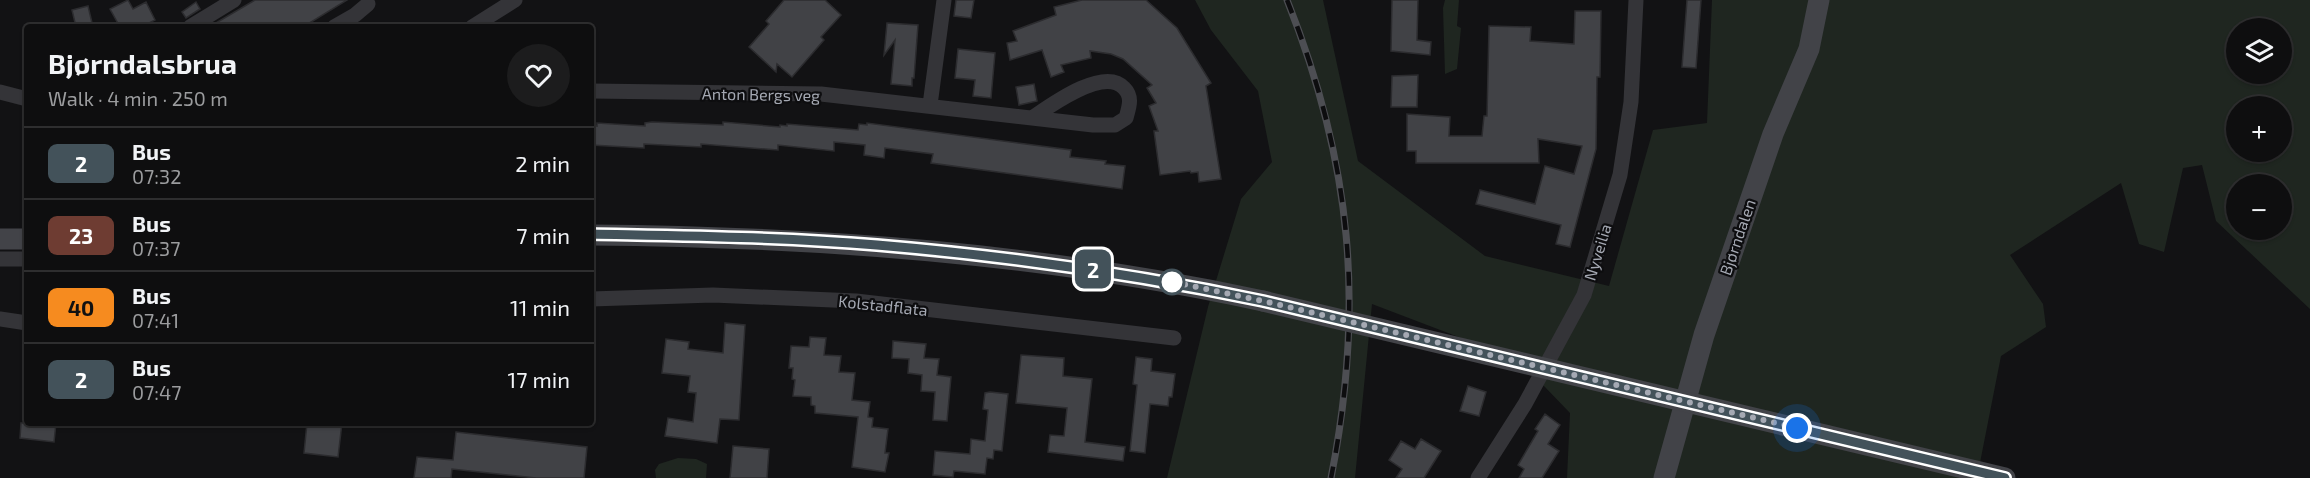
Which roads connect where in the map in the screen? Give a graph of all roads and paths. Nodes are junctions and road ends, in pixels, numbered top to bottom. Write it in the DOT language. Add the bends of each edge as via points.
graph roads {
  1 [pos="234,0"];
  2 [pos="515,0"];
  3 [pos="944,0"];
  4 [pos="1636,0"];
  5 [pos="1819,0"];
  6 [pos="368,4"];
  7 [pos="195,24"];
  8 [pos="339,24"];
  9 [pos="477,24"];
  10 [pos="594,91"];
  11 [pos="0,93"];
  12 [pos="24,98"];
  13 [pos="930,105"];
  14 [pos="1032,118"];
  15 [pos="594,234"];
  16 [pos="0,239"];
  17 [pos="24,239"];
  18 [pos="0,259"];
  19 [pos="24,259"];
  20 [pos="594,299"];
  21 [pos="0,319"];
  22 [pos="24,323"];
  23 [pos="1174,338"];
  24 [pos="1478,478"];
  25 [pos="1664,478"];
  26 [pos="2005,478"];
  1 -- 7 [label="street"];
  2 -- 9 [label="street"];
  3 -- 13 [label="street"];
  4 -- 24 [label="street, Nyveilia" via="1631,102 1620,176 1584,295 1525,404"];
  5 -- 25 [label="main road, Bjørndalen" via="1809,50 1773,134 1704,335"];
  6 -- 8 [label="street"];
  10 -- 13 [label="street, Anton Bergs veg" via="821,94"];
  11 -- 12 [label="street"];
  13 -- 14 [label="street, Anton Bergs veg"];
  14 -- 14 [label="street, Anton Bergs veg" via="1115,125 1126,118 1128,93 1111,80 1100,81 1058,100"];
  15 -- 26 [label="main road, bridge" via="875,245 983,255 1168,281"];
  16 -- 17 [label="main road"];
  18 -- 19 [label="street"];
  20 -- 23 [label="street, Kolstadflata" via="713,295 856,301"];
  21 -- 22 [label="street"];
}
